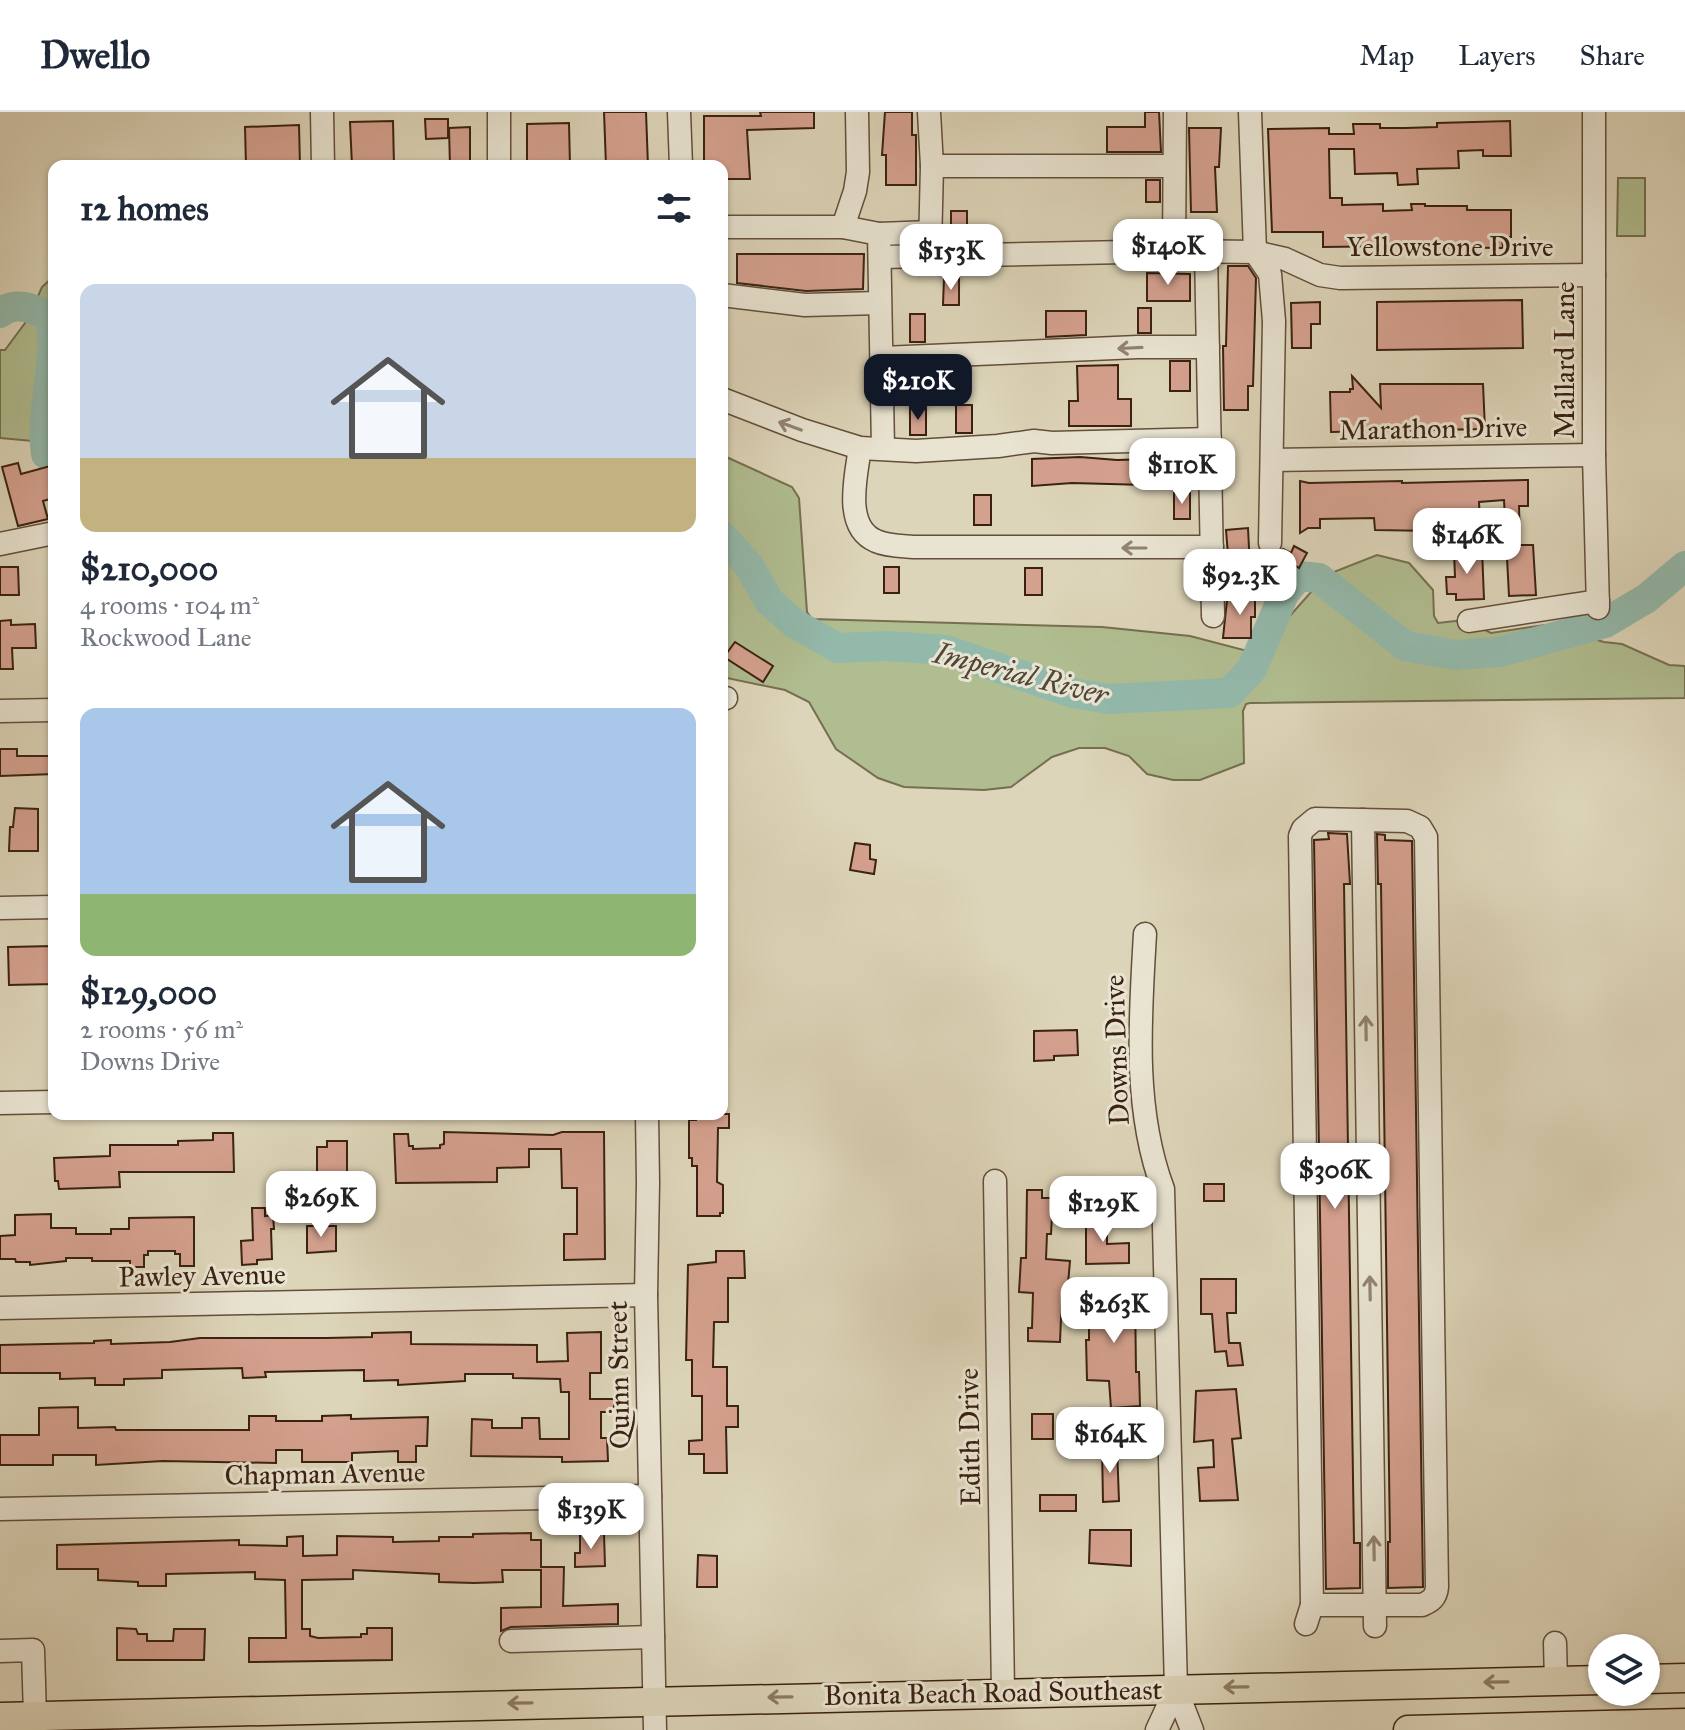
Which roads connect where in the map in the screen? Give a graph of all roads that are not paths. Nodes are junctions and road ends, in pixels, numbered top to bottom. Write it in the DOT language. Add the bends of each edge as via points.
graph roads {
  1 [pos="322,112"];
  2 [pos="499,112"];
  3 [pos="679,112"];
  4 [pos="857,112"];
  5 [pos="929,112"];
  6 [pos="1175,112"];
  7 [pos="1250,112"];
  8 [pos="1594,112"];
  9 [pos="323,160"];
  10 [pos="499,160"];
  11 [pos="681,160"];
  12 [pos="932,166"];
  13 [pos="1174,166"];
  14 [pos="728,227"];
  15 [pos="843,227"];
  16 [pos="931,232"];
  17 [pos="879,234"];
  18 [pos="1174,251"];
  19 [pos="1206,251"];
  20 [pos="1255,252"];
  21 [pos="929,256"];
  22 [pos="880,257"];
  23 [pos="1594,275"];
  24 [pos="728,296"];
  25 [pos="879,303"];
  26 [pos="1208,347"];
  27 [pos="882,358"];
  28 [pos="728,402"];
  29 [pos="1210,439"];
  30 [pos="860,448"];
  31 [pos="883,448"];
  32 [pos="1594,455"];
  33 [pos="1272,460"];
  34 [pos="48,534"];
  35 [pos="1270,543"];
  36 [pos="0,544"];
  37 [pos="1212,547"];
  38 [pos="1213,616"];
  39 [pos="1469,621"];
  40 [pos="48,710"];
  41 [pos="0,711"];
  42 [pos="1363,820"];
  43 [pos="48,907"];
  44 [pos="0,908"];
  45 [pos="1145,934"];
  46 [pos="48,1102"];
  47 [pos="0,1103"];
  48 [pos="647,1120"];
  49 [pos="995,1181"];
  50 [pos="646,1295"];
  51 [pos="0,1308"];
  52 [pos="650,1496"];
  53 [pos="0,1509"];
  54 [pos="1374,1616"];
  55 [pos="653,1637"];
  56 [pos="511,1641"];
  57 [pos="1555,1643"];
  58 [pos="0,1651"];
  59 [pos="1685,1678"];
  60 [pos="1660,1679"];
  61 [pos="1588,1680"];
  62 [pos="1556,1681"];
  63 [pos="1176,1689"];
  64 [pos="1003,1692"];
  65 [pos="653,1700"];
  66 [pos="35,1716"];
  67 [pos="0,1717"];
  68 [pos="1685,1723"];
  69 [pos="655,1730"];
  70 [pos="1157,1730"];
  71 [pos="1192,1730"];
  72 [pos="1408,1730"];
  1 -- 9 [label="street"];
  2 -- 10 [label="street"];
  3 -- 11 [label="street"];
  4 -- 15 [label="street" via="858,172"];
  5 -- 12 [label="street"];
  6 -- 13 [label="street"];
  7 -- 20 [label="street"];
  8 -- 23 [label="street, Mallard Lane"];
  12 -- 13 [label="street"];
  12 -- 16 [label="street"];
  13 -- 18 [label="street"];
  14 -- 15 [label="street"];
  15 -- 17 [label="street"];
  16 -- 17 [label="street"];
  16 -- 21 [label="street"];
  17 -- 22 [label="street"];
  18 -- 19 [label="street, Yellowstone Drive"];
  18 -- 21 [label="street, Yellowstone Drive"];
  19 -- 20 [label="street, Yellowstone Drive"];
  19 -- 26 [label="street"];
  20 -- 23 [label="street, Yellowstone Drive" via="1340,278"];
  20 -- 33 [label="street" via="1270,274 1274,321"];
  21 -- 22 [label="street, Yellowstone Drive"];
  22 -- 25 [label="street"];
  23 -- 32 [label="street, Mallard Lane"];
  24 -- 25 [label="street" via="805,305"];
  25 -- 27 [label="street"];
  26 -- 27 [label="street, one-way"];
  26 -- 29 [label="street"];
  27 -- 31 [label="street"];
  30 -- 28 [label="street, one-way"];
  29 -- 31 [label="street"];
  29 -- 37 [label="street"];
  30 -- 31 [label="street"];
  37 -- 30 [label="street, one-way" via="913,547 874,541 859,529 855,512"];
  32 -- 33 [label="street, Marathon Drive"];
  32 -- 39 [label="street, Mallard Lane" via="1598,604"];
  33 -- 35 [label="street"];
  34 -- 36 [label="street"];
  37 -- 38 [label="street"];
  40 -- 41 [label="street"];
  54 -- 42 [label="street, one-way"];
  42 -- 54 [label="street" via="1415,824 1426,837 1427,861 1437,1587 1430,1602"];
  42 -- 54 [label="street" via="1315,819 1300,836 1309,1615"];
  43 -- 44 [label="street"];
  45 -- 63 [label="street, Downs Drive" via="1142,1085 1152,1160 1163,1189"];
  46 -- 47 [label="street"];
  48 -- 50 [label="street, Quinn Street"];
  49 -- 64 [label="street, Edith Drive"];
  50 -- 51 [label="street, Pawley Avenue"];
  50 -- 52 [label="street, Quinn Street"];
  52 -- 53 [label="street, Chapman Avenue"];
  52 -- 55 [label="street, Quinn Street"];
  55 -- 56 [label="street"];
  55 -- 65 [label="street, Quinn Street"];
  57 -- 62 [label="street"];
  58 -- 66 [label="street" via="33,1650"];
  59 -- 60 [label="main road"];
  61 -- 62 [label="main road, Bonita Beach Road Southeast"];
  62 -- 63 [label="main road, Bonita Beach Road Southeast, one-way"];
  63 -- 64 [label="main road, Bonita Beach Road Southeast"];
  63 -- 70 [label="street"];
  63 -- 71 [label="street"];
  64 -- 65 [label="main road, Bonita Beach Road Southeast, one-way"];
  65 -- 66 [label="main road, Bonita Beach Road Southeast, one-way"];
  65 -- 69 [label="street, Quinn Street"];
  66 -- 67 [label="main road, Bonita Beach Road Southeast"];
  68 -- 72 [label="main road"];
}
